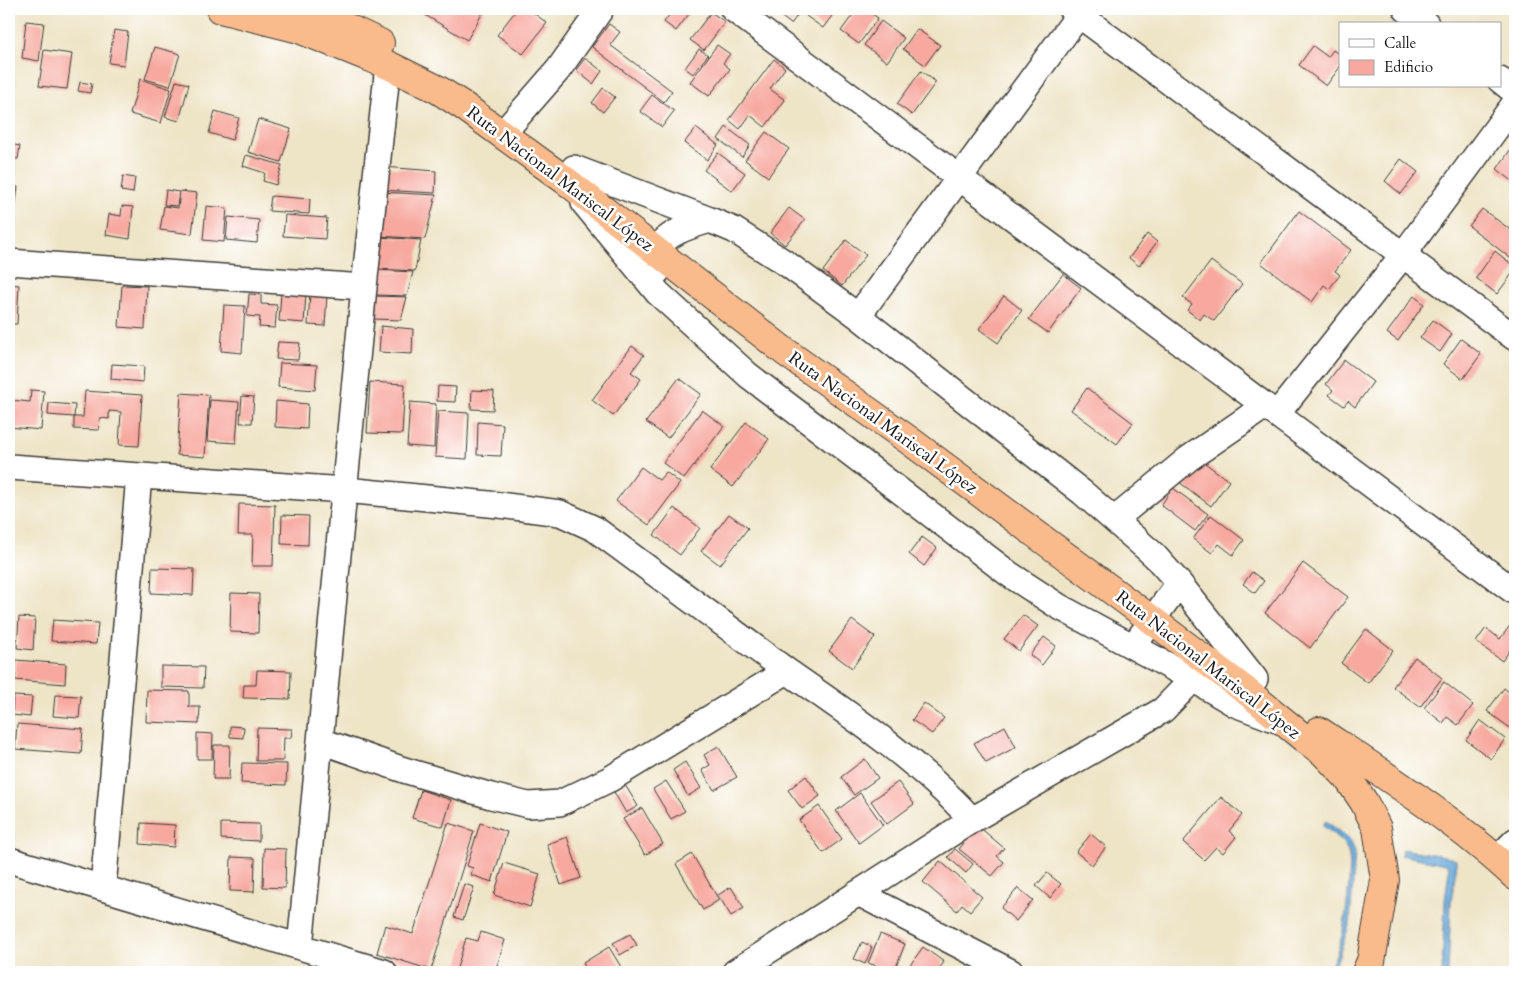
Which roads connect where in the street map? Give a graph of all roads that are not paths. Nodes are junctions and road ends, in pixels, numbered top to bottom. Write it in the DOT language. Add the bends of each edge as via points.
graph roads {
  1 [pos="220,9"];
  2 [pos="307,9"];
  3 [pos="602,9"];
  4 [pos="733,9"];
  5 [pos="1406,9"];
  6 [pos="1078,11"];
  7 [pos="1423,22"];
  8 [pos="388,65"];
  9 [pos="1502,82"];
  10 [pos="1515,92"];
  11 [pos="1515,103"];
  12 [pos="511,124"];
  13 [pos="570,174"];
  14 [pos="960,178"];
  15 [pos="710,220"];
  16 [pos="660,246"];
  17 [pos="1403,255"];
  18 [pos="9,262"];
  19 [pos="364,287"];
  20 [pos="658,293"];
  21 [pos="858,316"];
  22 [pos="1515,338"];
  23 [pos="1271,410"];
  24 [pos="9,467"];
  25 [pos="139,476"];
  26 [pos="345,490"];
  27 [pos="1114,520"];
  28 [pos="1179,583"];
  29 [pos="1515,592"];
  30 [pos="1156,614"];
  31 [pos="1133,648"];
  32 [pos="787,670"];
  33 [pos="1193,679"];
  34 [pos="1255,680"];
  35 [pos="1283,722"];
  36 [pos="321,741"];
  37 [pos="972,820"];
  38 [pos="1509,858"];
  39 [pos="9,860"];
  40 [pos="103,888"];
  41 [pos="858,894"];
  42 [pos="300,947"];
  43 [pos="1366,968"];
  44 [pos="384,972"];
  45 [pos="735,972"];
  46 [pos="1011,972"];
  1 -- 8 [label="highway, Ruta Nacional Mariscal López" via="299,29"];
  2 -- 12 [label="highway, Ruta Nacional Mariscal López" via="378,42 440,77"];
  3 -- 12 [label="street" via="558,70"];
  4 -- 14 [label="street"];
  5 -- 7 [label="street"];
  6 -- 14 [label="street"];
  6 -- 17 [label="street"];
  8 -- 13 [label="highway, Ruta Nacional Mariscal López" via="437,89"];
  8 -- 19 [label="street"];
  9 -- 10 [label="street"];
  11 -- 17 [label="street"];
  12 -- 13 [label="highway, Ruta Nacional Mariscal López"];
  13 -- 15 [label="street"];
  13 -- 16 [label="highway, Ruta Nacional Mariscal López"];
  13 -- 20 [label="street"];
  14 -- 21 [label="street"];
  14 -- 23 [label="street"];
  15 -- 16 [label="street" via="692,225"];
  15 -- 21 [label="street" via="734,230 787,264"];
  16 -- 20 [label="street"];
  16 -- 30 [label="highway, Ruta Nacional Mariscal López" via="919,429"];
  17 -- 22 [label="street"];
  17 -- 23 [label="street"];
  18 -- 19 [label="street"];
  19 -- 26 [label="street"];
  20 -- 31 [label="street" via="748,375 1009,574"];
  21 -- 27 [label="street"];
  23 -- 27 [label="street" via="1188,459"];
  23 -- 29 [label="street"];
  24 -- 25 [label="street"];
  25 -- 26 [label="street"];
  25 -- 40 [label="street"];
  26 -- 32 [label="street" via="560,513 595,529"];
  26 -- 36 [label="street"];
  27 -- 28 [label="street" via="1154,555"];
  28 -- 30 [label="street"];
  28 -- 34 [label="street"];
  30 -- 31 [label="street"];
  30 -- 34 [label="highway, Ruta Nacional Mariscal López"];
  30 -- 35 [label="highway, Ruta Nacional Mariscal López"];
  31 -- 33 [label="street"];
  32 -- 36 [label="street" via="610,779 560,803 528,805 491,796"];
  32 -- 37 [label="street" via="874,731"];
  33 -- 35 [label="street" via="1235,704"];
  33 -- 37 [label="street" via="1163,710"];
  34 -- 38 [label="highway, Ruta Nacional Mariscal López" via="1314,728"];
  35 -- 43 [label="highway, Ruta Nacional Mariscal López" via="1324,753 1347,777 1376,828 1385,880"];
  36 -- 42 [label="street"];
  37 -- 41 [label="street"];
  39 -- 40 [label="street"];
  40 -- 42 [label="street"];
  41 -- 45 [label="street"];
  41 -- 46 [label="street"];
  42 -- 44 [label="street"];
}
